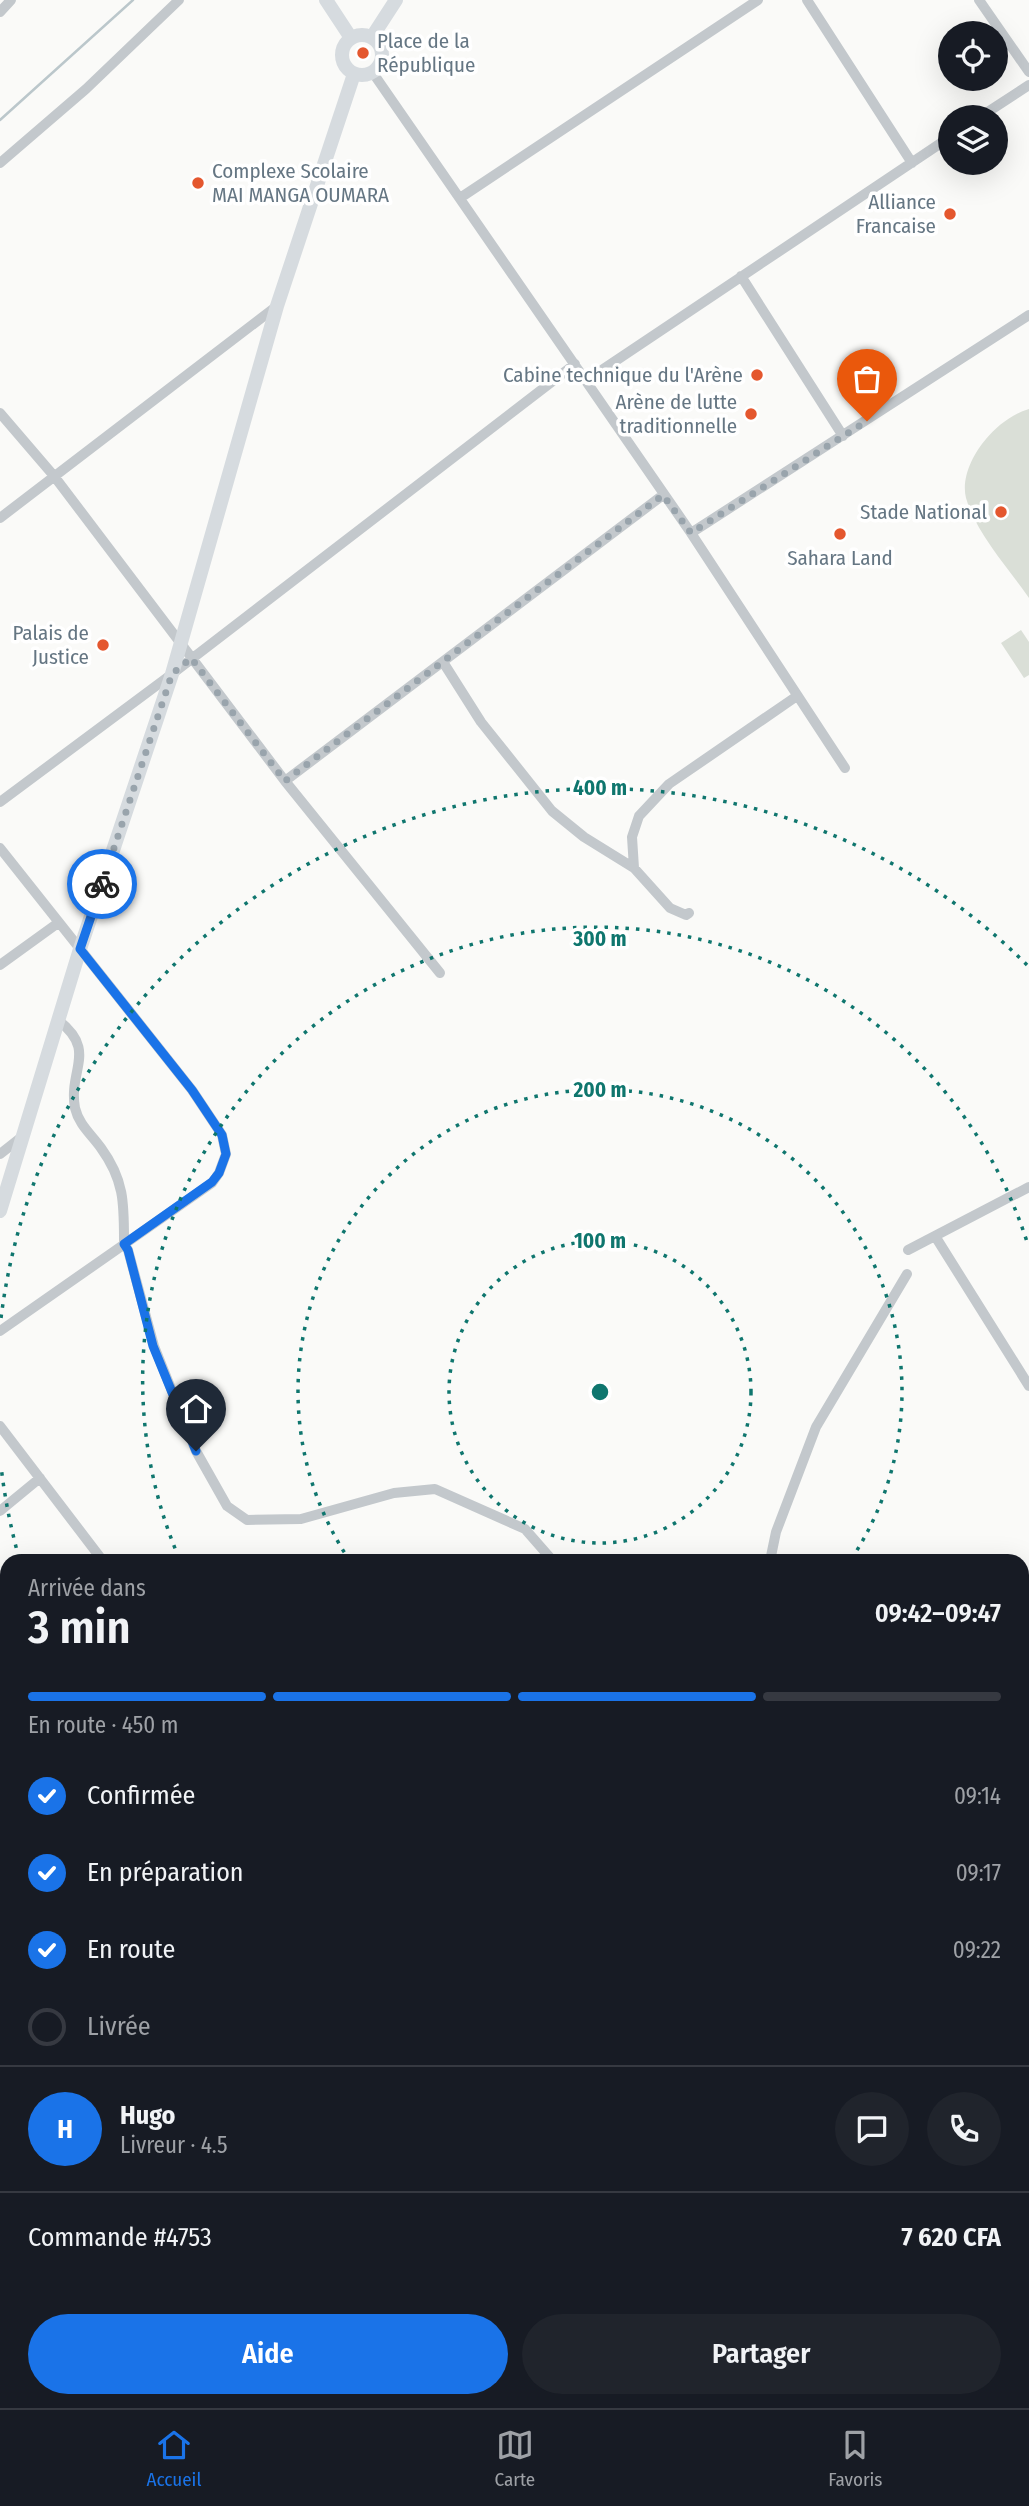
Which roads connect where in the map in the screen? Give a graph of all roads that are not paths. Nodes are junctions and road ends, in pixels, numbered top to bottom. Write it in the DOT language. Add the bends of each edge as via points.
graph roads {
  1 [pos="11,0"];
  2 [pos="179,0"];
  3 [pos="326,0"];
  4 [pos="396,0"];
  5 [pos="758,0"];
  6 [pos="807,0"];
  7 [pos="979,0"];
  8 [pos="0,12"];
  9 [pos="372,37"];
  10 [pos="351,38"];
  11 [pos="373,72"];
  12 [pos="1029,72"];
  13 [pos="354,74"];
  14 [pos="1029,85"];
  15 [pos="998,105"];
  16 [pos="938,145"];
  17 [pos="0,163"];
  18 [pos="912,163"];
  19 [pos="460,198"];
  20 [pos="741,276"];
  21 [pos="277,306"];
  22 [pos="1029,315"];
  23 [pos="575,364"];
  24 [pos="587,380"];
  25 [pos="0,413"];
  26 [pos="843,436"];
  27 [pos="54,476"];
  28 [pos="663,495"];
  29 [pos="0,518"];
  30 [pos="691,533"];
  31 [pos="181,644"];
  32 [pos="191,658"];
  33 [pos="443,662"];
  34 [pos="172,674"];
  35 [pos="797,696"];
  36 [pos="845,768"];
  37 [pos="285,781"];
  38 [pos="0,802"];
  39 [pos="0,848"];
  40 [pos="634,868"];
  41 [pos="689,913"];
  42 [pos="58,923"];
  43 [pos="80,949"];
  44 [pos="0,965"];
  45 [pos="440,973"];
  46 [pos="58,1020"];
  47 [pos="23,1136"];
  48 [pos="0,1154"];
  49 [pos="1029,1187"];
  50 [pos="0,1211"];
  51 [pos="934,1237"];
  52 [pos="124,1244"];
  53 [pos="908,1250"];
  54 [pos="907,1274"];
  55 [pos="0,1331"];
  56 [pos="1029,1386"];
  57 [pos="0,1426"];
  58 [pos="40,1478"];
  59 [pos="0,1511"];
  60 [pos="98,1554"];
  61 [pos="547,1554"];
  62 [pos="771,1554"];
  1 -- 8 [label="street"];
  2 -- 17 [label="street"];
  3 -- 10 [label="main road"];
  4 -- 9 [label="main road"];
  5 -- 19 [label="street"];
  6 -- 18 [label="street"];
  7 -- 12 [label="street"];
  9 -- 10 [label="main road"];
  9 -- 11 [label="main road" via="383,50 380,66"];
  10 -- 13 [label="main road" via="342,52 347,69"];
  11 -- 13 [label="main road"];
  11 -- 19 [label="street"];
  13 -- 21 [label="main road"];
  14 -- 15 [label="street"];
  16 -- 18 [label="street"];
  18 -- 20 [label="street"];
  19 -- 23 [label="street"];
  20 -- 24 [label="street"];
  20 -- 26 [label="street"];
  21 -- 27 [label="street"];
  21 -- 31 [label="main road"];
  22 -- 26 [label="street"];
  23 -- 24 [label="street"];
  23 -- 32 [label="street"];
  24 -- 28 [label="street"];
  25 -- 27 [label="street"];
  26 -- 30 [label="street"];
  27 -- 29 [label="street"];
  27 -- 31 [label="street"];
  28 -- 30 [label="street"];
  28 -- 33 [label="street"];
  30 -- 35 [label="street"];
  31 -- 32 [label="street"];
  31 -- 34 [label="main road"];
  32 -- 34 [label="street"];
  32 -- 37 [label="street"];
  33 -- 37 [label="street"];
  33 -- 40 [label="street" via="481,722 552,811"];
  34 -- 38 [label="street"];
  34 -- 43 [label="main road"];
  35 -- 36 [label="street"];
  35 -- 40 [label="street" via="669,784 639,816 632,837"];
  37 -- 45 [label="street"];
  39 -- 42 [label="street"];
  40 -- 41 [label="street" via="670,908"];
  42 -- 43 [label="street"];
  42 -- 44 [label="street"];
  43 -- 46 [label="main road"];
  43 -- 52 [label="street" via="192,1090 222,1135 226,1154 212,1182"];
  46 -- 47 [label="main road"];
  46 -- 52 [label="street" via="79,1043 76,1112 120,1183"];
  47 -- 48 [label="street"];
  47 -- 50 [label="main road"];
  49 -- 51 [label="street"];
  51 -- 53 [label="street"];
  51 -- 56 [label="street"];
  52 -- 55 [label="street"];
  52 -- 61 [label="street" via="153,1346 196,1451 227,1506 247,1520 301,1519 394,1493 435,1489 525,1529"];
  54 -- 62 [label="street" via="816,1427"];
  57 -- 58 [label="street"];
  58 -- 59 [label="street"];
  58 -- 60 [label="street"];
}
